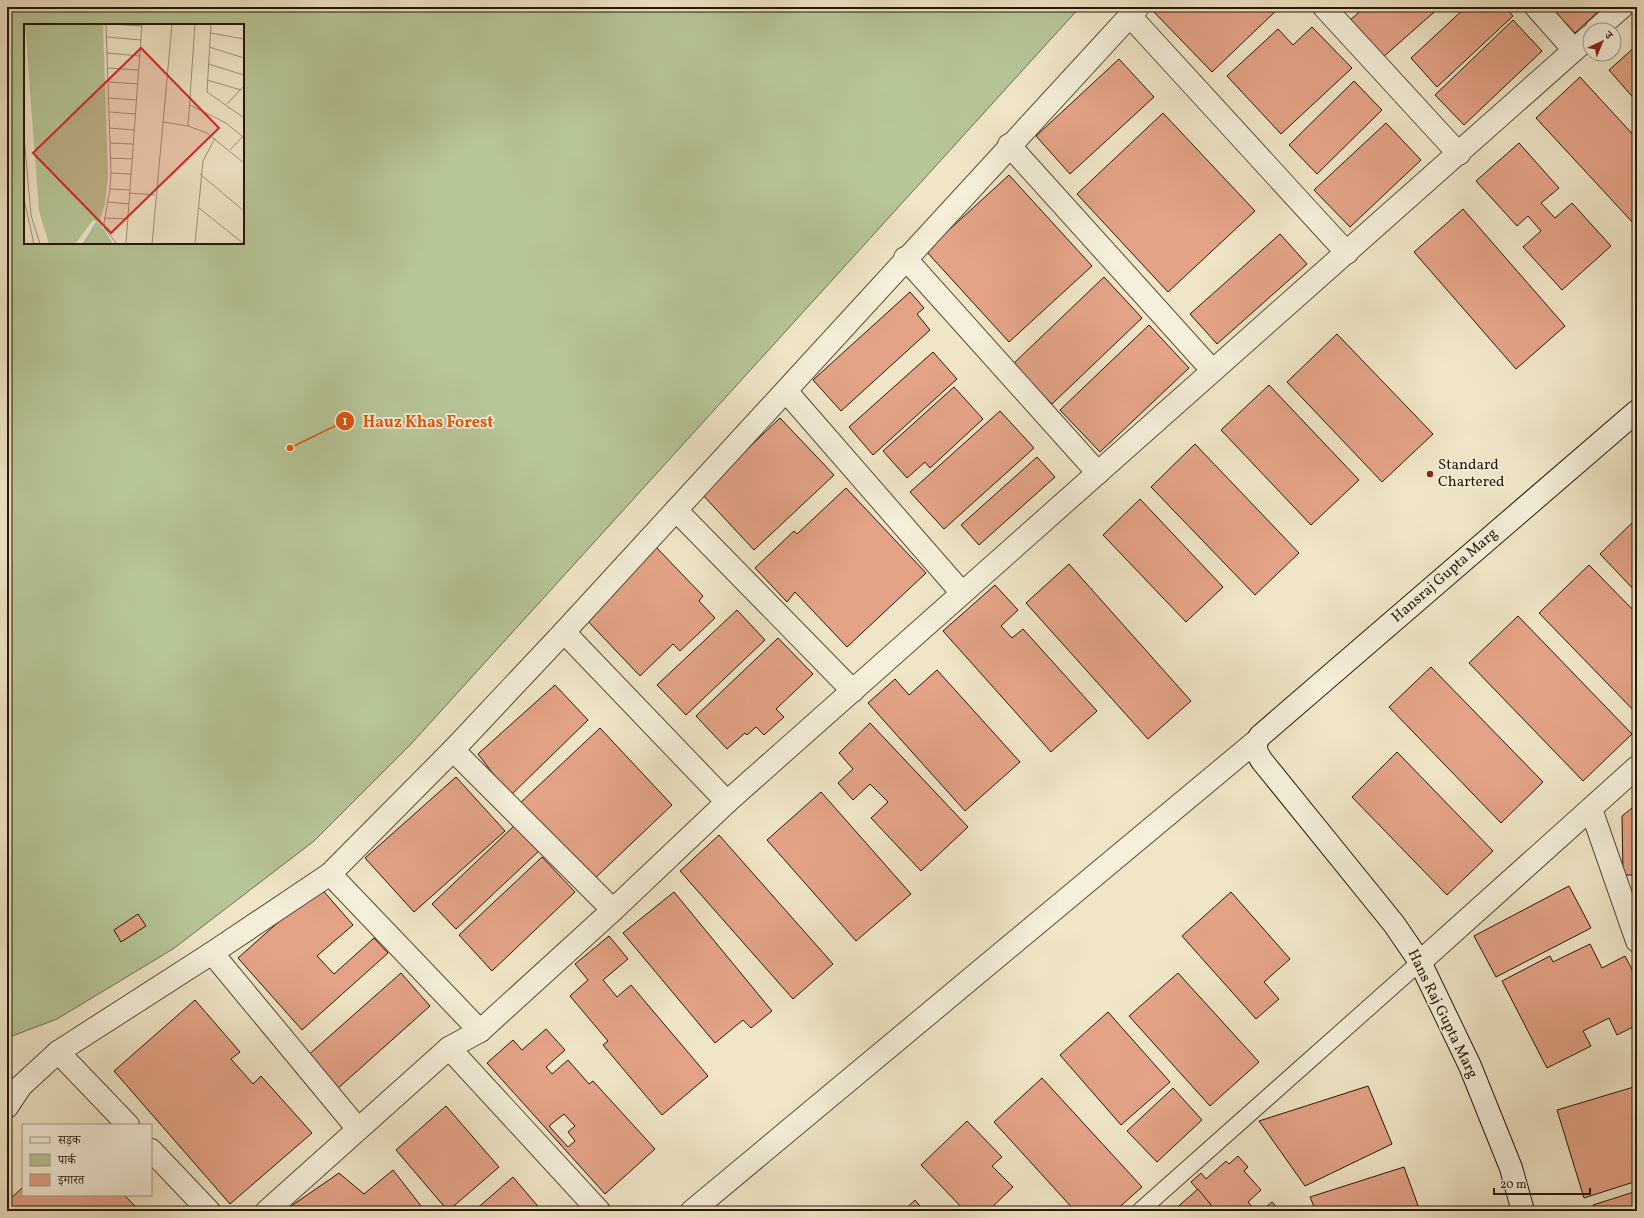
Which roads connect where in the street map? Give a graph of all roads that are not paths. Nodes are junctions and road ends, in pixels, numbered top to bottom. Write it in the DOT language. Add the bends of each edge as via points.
graph roads {
  1 [pos="1324,7"];
  2 [pos="1536,7"];
  3 [pos="1622,7"];
  4 [pos="1134,11"];
  5 [pos="1605,22"];
  6 [pos="1582,43"];
  7 [pos="1574,50"];
  8 [pos="1010,145"];
  9 [pos="1458,154"];
  10 [pos="1347,253"];
  11 [pos="905,258"];
  12 [pos="1212,370"];
  13 [pos="786,391"];
  14 [pos="1637,411"];
  15 [pos="1098,474"];
  16 [pos="676,510"];
  17 [pos="962,593"];
  18 [pos="564,632"];
  19 [pos="853,691"];
  20 [pos="1255,742"];
  21 [pos="453,750"];
  22 [pos="1637,767"];
  23 [pos="727,802"];
  24 [pos="1591,809"];
  25 [pos="330,874"];
  26 [pos="613,910"];
  27 [pos="1637,941"];
  28 [pos="212,953"];
  29 [pos="1420,962"];
  30 [pos="480,1031"];
  31 [pos="449,1048"];
  32 [pos="58,1052"];
  33 [pos="7,1107"];
  34 [pos="127,1124"];
  35 [pos="358,1129"];
  36 [pos="152,1151"];
  37 [pos="209,1211"];
  38 [pos="267,1211"];
  39 [pos="599,1211"];
  40 [pos="692,1211"];
  41 [pos="1140,1211"];
  42 [pos="1523,1211"];
  1 -- 9 [label="street"];
  2 -- 7 [label="street"];
  3 -- 5 [label="street"];
  4 -- 8 [label="street"];
  4 -- 10 [label="street"];
  6 -- 7 [label="street"];
  7 -- 9 [label="street"];
  8 -- 11 [label="street"];
  8 -- 12 [label="street"];
  9 -- 10 [label="street"];
  10 -- 12 [label="street"];
  11 -- 13 [label="street"];
  11 -- 15 [label="street"];
  12 -- 15 [label="street"];
  13 -- 16 [label="street"];
  13 -- 17 [label="street"];
  14 -- 20 [label="street, Hansraj Gupta Marg"];
  15 -- 17 [label="street"];
  16 -- 18 [label="street"];
  16 -- 19 [label="street"];
  17 -- 19 [label="street"];
  18 -- 21 [label="street"];
  18 -- 23 [label="street"];
  19 -- 23 [label="street"];
  20 -- 29 [label="street, Hans Raj Gupta Marg" via="1256,752 1262,762 1394,924"];
  20 -- 40 [label="street, Hansraj Gupta Marg"];
  21 -- 25 [label="street"];
  21 -- 26 [label="street"];
  22 -- 24 [label="street"];
  23 -- 26 [label="street"];
  24 -- 27 [label="street"];
  24 -- 29 [label="street"];
  25 -- 28 [label="street"];
  25 -- 30 [label="street"];
  26 -- 30 [label="street"];
  28 -- 32 [label="street"];
  28 -- 35 [label="street"];
  29 -- 41 [label="lane"];
  29 -- 42 [label="street, Hans Raj Gupta Marg" via="1470,1066 1511,1168"];
  30 -- 31 [label="street"];
  31 -- 35 [label="street"];
  31 -- 39 [label="street"];
  32 -- 33 [label="street" via="21,1086"];
  32 -- 34 [label="street"];
  35 -- 38 [label="street"];
  36 -- 37 [label="street"];
}
